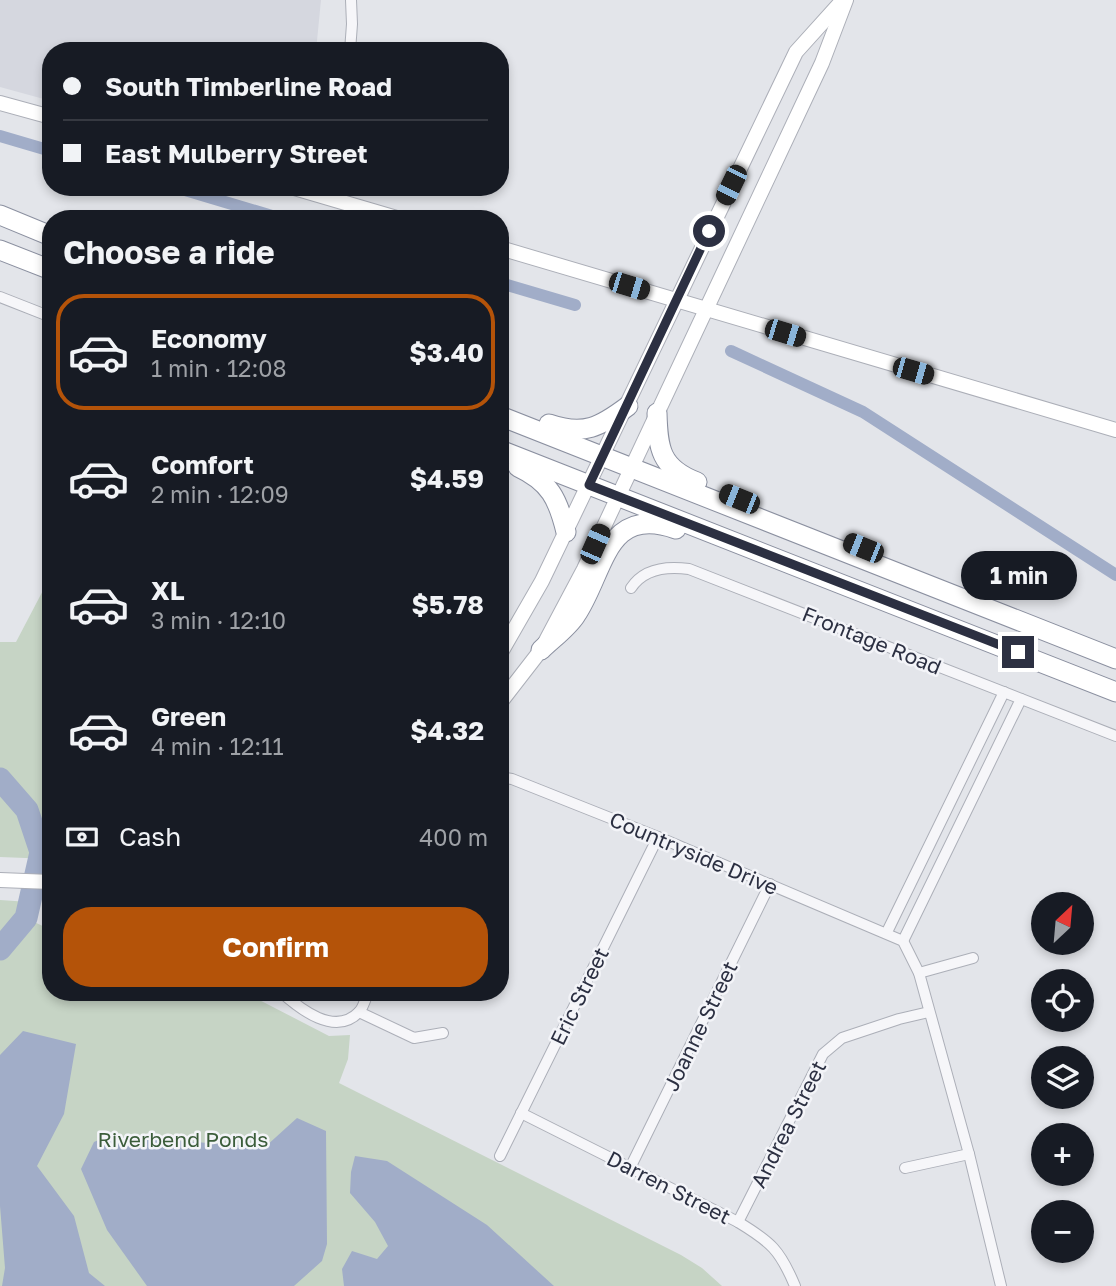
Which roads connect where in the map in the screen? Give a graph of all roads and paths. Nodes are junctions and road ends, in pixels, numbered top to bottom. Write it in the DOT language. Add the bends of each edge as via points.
graph roads {
  1 [pos="351,0"];
  2 [pos="844,0"];
  3 [pos="351,42"];
  4 [pos="0,103"];
  5 [pos="42,115"];
  6 [pos="333,196"];
  7 [pos="374,210"];
  8 [pos="0,215"];
  9 [pos="42,232"];
  10 [pos="0,250"];
  11 [pos="509,251"];
  12 [pos="42,266"];
  13 [pos="0,297"];
  14 [pos="676,300"];
  15 [pos="706,309"];
  16 [pos="42,313"];
  17 [pos="628,407"];
  18 [pos="509,408"];
  19 [pos="657,413"];
  20 [pos="509,419"];
  21 [pos="1116,430"];
  22 [pos="509,454"];
  23 [pos="603,456"];
  24 [pos="509,464"];
  25 [pos="631,467"];
  26 [pos="589,485"];
  27 [pos="617,496"];
  28 [pos="566,532"];
  29 [pos="631,588"];
  30 [pos="950,593"];
  31 [pos="893,604"];
  32 [pos="509,638"];
  33 [pos="541,650"];
  34 [pos="1116,659"];
  35 [pos="509,691"];
  36 [pos="1003,692"];
  37 [pos="1116,692"];
  38 [pos="1021,699"];
  39 [pos="1116,737"];
  40 [pos="509,778"];
  41 [pos="658,836"];
  42 [pos="0,880"];
  43 [pos="42,882"];
  44 [pos="770,884"];
  45 [pos="887,932"];
  46 [pos="903,941"];
  47 [pos="973,958"];
  48 [pos="919,973"];
  49 [pos="292,1001"];
  50 [pos="364,1001"];
  51 [pos="359,1012"];
  52 [pos="929,1013"];
  53 [pos="443,1033"];
  54 [pos="521,1113"];
  55 [pos="969,1154"];
  56 [pos="500,1156"];
  57 [pos="630,1168"];
  58 [pos="905,1168"];
  59 [pos="738,1222"];
  60 [pos="795,1286"];
  61 [pos="1001,1286"];
  1 -- 3 [label="street"];
  2 -- 14 [label="main road" via="796,52"];
  2 -- 15 [label="main road" via="822,62"];
  4 -- 5 [label="main road"];
  6 -- 7 [label="main road"];
  8 -- 9 [label="highway"];
  10 -- 12 [label="highway"];
  11 -- 14 [label="main road"];
  13 -- 16 [label="street"];
  14 -- 15 [label="main road"];
  14 -- 17 [label="main road"];
  15 -- 19 [label="main road"];
  15 -- 21 [label="main road"];
  17 -- 18 [label="highway" via="598,426 574,430"];
  17 -- 23 [label="main road"];
  19 -- 25 [label="main road"];
  19 -- 30 [label="highway" via="663,457 690,480 913,568"];
  20 -- 23 [label="highway"];
  22 -- 26 [label="highway"];
  23 -- 25 [label="highway"];
  23 -- 26 [label="main road"];
  24 -- 28 [label="highway" via="546,485 562,512"];
  25 -- 27 [label="main road"];
  25 -- 30 [label="highway"];
  26 -- 27 [label="highway"];
  26 -- 28 [label="main road"];
  27 -- 31 [label="highway"];
  27 -- 33 [label="main road"];
  28 -- 32 [label="main road"];
  29 -- 36 [label="street, Frontage Road" via="646,573 689,569"];
  30 -- 34 [label="highway"];
  31 -- 33 [label="highway" via="807,579 666,526 642,523 618,535 575,617"];
  31 -- 37 [label="highway"];
  33 -- 35 [label="main road"];
  36 -- 38 [label="street, Frontage Road"];
  36 -- 45 [label="street"];
  38 -- 39 [label="street, Frontage Road"];
  38 -- 46 [label="street"];
  40 -- 41 [label="street, Countryside Drive"];
  41 -- 44 [label="street, Countryside Drive"];
  41 -- 54 [label="street, Eric Street"];
  42 -- 43 [label="main road"];
  44 -- 45 [label="street, Countryside Drive"];
  44 -- 57 [label="street, Joanne Street"];
  45 -- 46 [label="street, Countryside Drive"];
  46 -- 48 [label="street"];
  47 -- 48 [label="street"];
  48 -- 52 [label="street"];
  49 -- 51 [label="street" via="328,1022 343,1021"];
  50 -- 51 [label="street"];
  51 -- 53 [label="street" via="414,1038"];
  52 -- 55 [label="street"];
  52 -- 59 [label="street, Andrea Street" via="842,1038 823,1054"];
  54 -- 56 [label="street, Eric Street"];
  54 -- 57 [label="street, Darren Street"];
  55 -- 58 [label="street"];
  55 -- 61 [label="street"];
  57 -- 59 [label="street, Darren Street"];
  59 -- 60 [label="street, Darren Street" via="764,1237 783,1258"];
}
